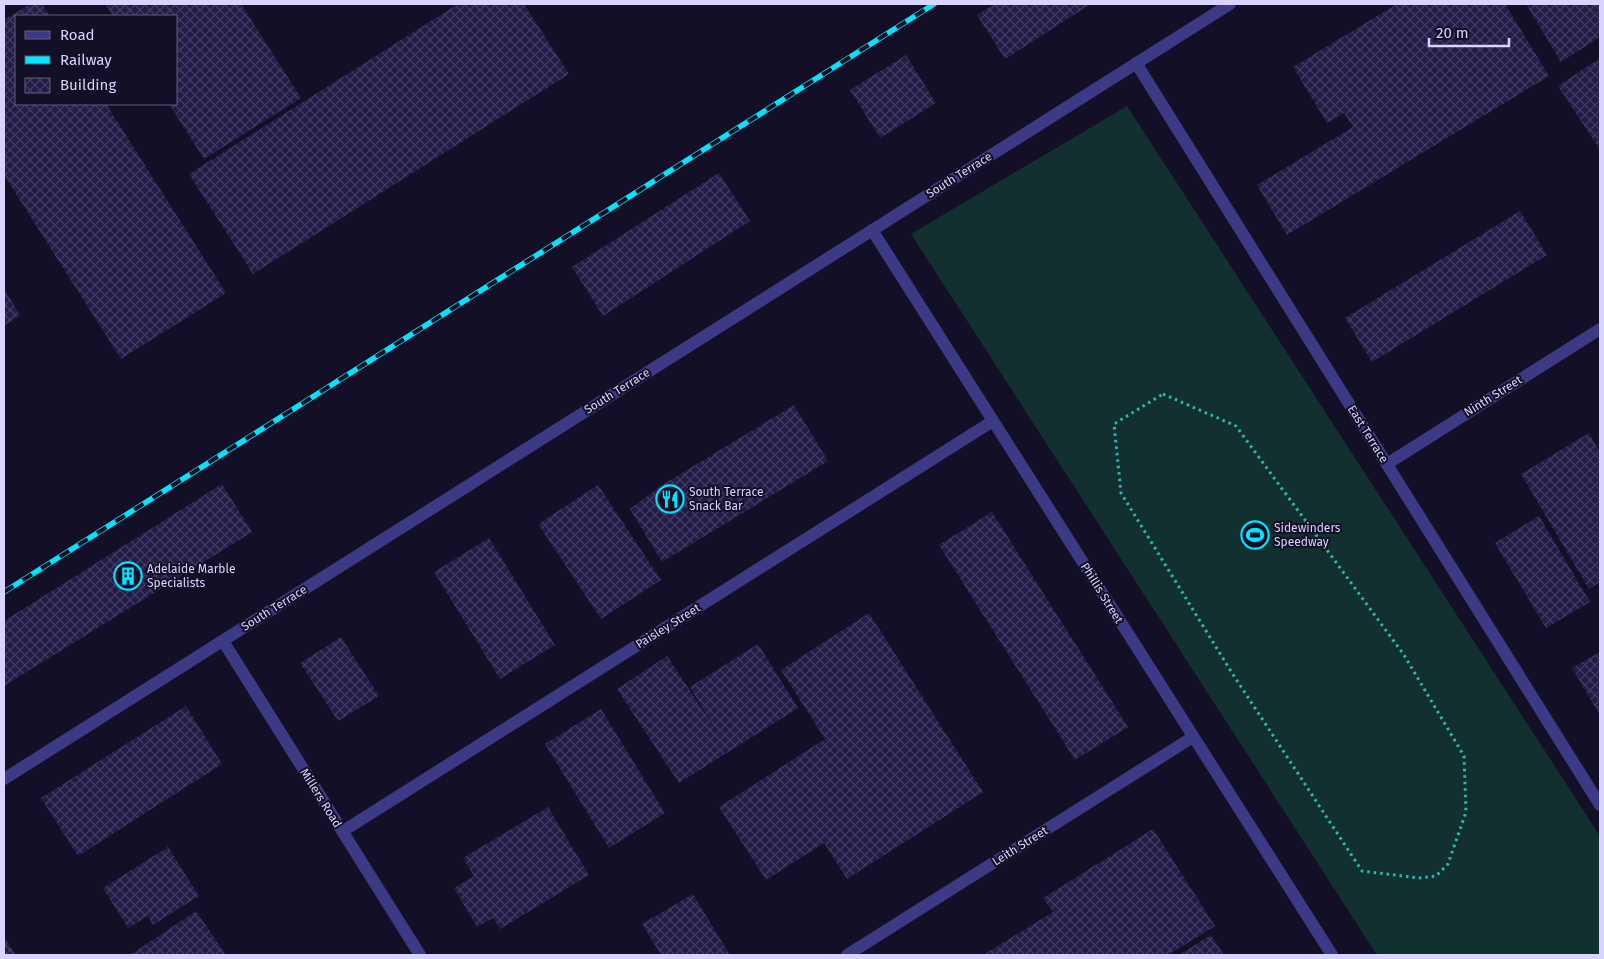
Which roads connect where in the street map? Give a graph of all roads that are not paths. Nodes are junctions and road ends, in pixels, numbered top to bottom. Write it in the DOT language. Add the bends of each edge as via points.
graph roads {
  1 [pos="1230,4"];
  2 [pos="1136,63"];
  3 [pos="872,230"];
  4 [pos="1600,329"];
  5 [pos="993,421"];
  6 [pos="1387,464"];
  7 [pos="223,641"];
  8 [pos="1193,737"];
  9 [pos="4,779"];
  10 [pos="1600,805"];
  11 [pos="342,831"];
  12 [pos="420,955"];
  13 [pos="847,955"];
  14 [pos="1332,955"];
  1 -- 2 [label="street, South Terrace"];
  2 -- 3 [label="street, South Terrace"];
  2 -- 6 [label="street, East Terrace"];
  3 -- 5 [label="street, Phillis Street"];
  3 -- 7 [label="street, South Terrace"];
  4 -- 6 [label="street, Ninth Street"];
  5 -- 8 [label="street, Phillis Street"];
  5 -- 11 [label="street, Paisley Street"];
  6 -- 10 [label="street, East Terrace"];
  7 -- 9 [label="street, South Terrace"];
  7 -- 11 [label="street, Millers Road"];
  8 -- 13 [label="street, Leith Street"];
  8 -- 14 [label="street, Phillis Street"];
  11 -- 12 [label="street, Millers Road"];
}
